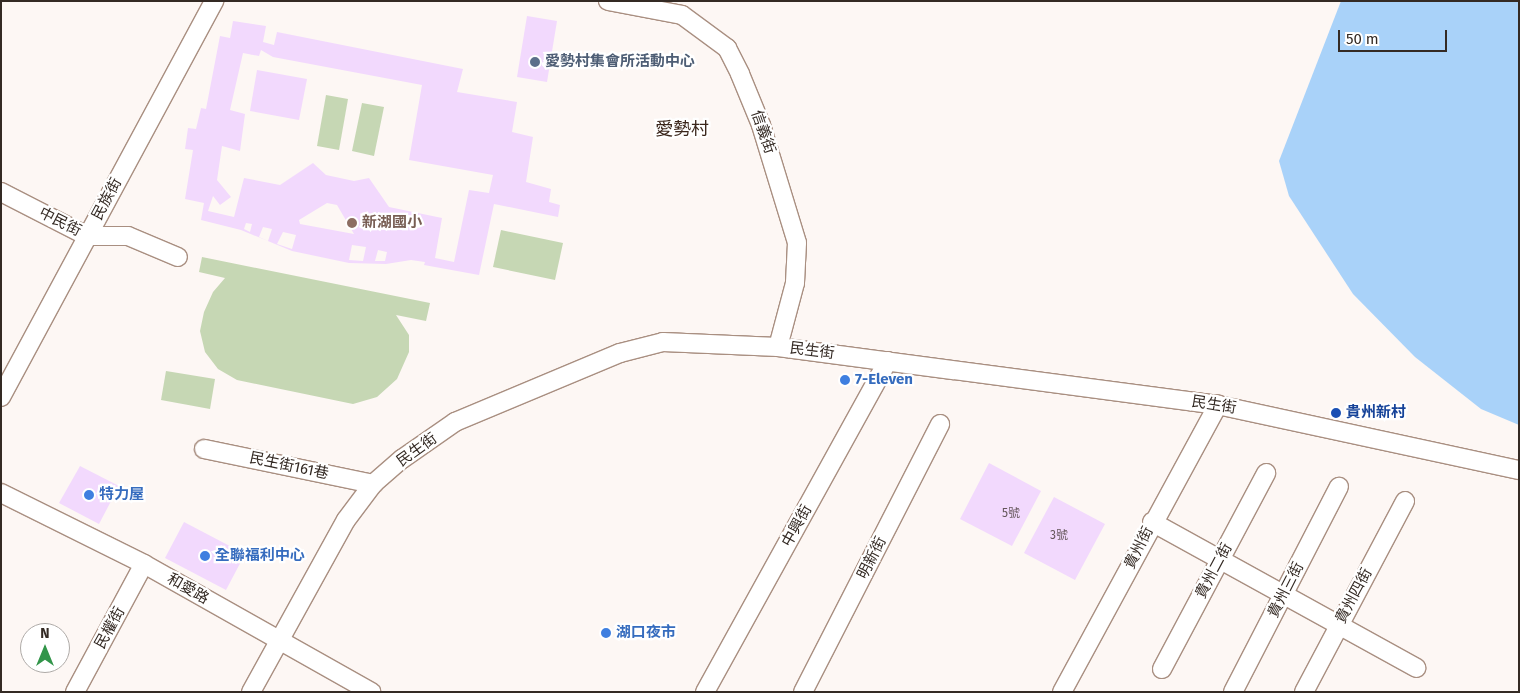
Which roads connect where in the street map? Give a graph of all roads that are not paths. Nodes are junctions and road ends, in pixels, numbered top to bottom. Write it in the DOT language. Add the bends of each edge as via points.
graph roads {
  1 [pos="214,1"];
  2 [pos="608,1"];
  3 [pos="1,192"];
  4 [pos="87,236"];
  5 [pos="178,257"];
  6 [pos="778,347"];
  7 [pos="888,361"];
  8 [pos="1,397"];
  9 [pos="1218,404"];
  10 [pos="940,424"];
  11 [pos="204,449"];
  12 [pos="1519,470"];
  13 [pos="1266,473"];
  14 [pos="373,484"];
  15 [pos="1339,487"];
  16 [pos="1,493"];
  17 [pos="1405,501"];
  18 [pos="1152,522"];
  19 [pos="1220,560"];
  20 [pos="144,564"];
  21 [pos="1284,594"];
  22 [pos="1339,625"];
  23 [pos="278,641"];
  24 [pos="1416,668"];
  25 [pos="1162,669"];
  26 [pos="75,692"];
  27 [pos="251,692"];
  28 [pos="371,692"];
  29 [pos="705,692"];
  30 [pos="803,692"];
  31 [pos="1062,692"];
  32 [pos="1233,692"];
  33 [pos="1304,692"];
  1 -- 4 [label="street, 民族街"];
  2 -- 6 [label="street, 信義街" via="682,15 726,48 740,74 761,125 798,243 795,283"];
  3 -- 4 [label="street, 中民街"];
  4 -- 5 [label="street, 中民街" via="128,236"];
  4 -- 8 [label="street, 民族街"];
  6 -- 7 [label="street, 民生街"];
  6 -- 14 [label="street, 民生街" via="663,342 620,353 455,422"];
  7 -- 9 [label="street, 民生街"];
  7 -- 29 [label="street, 中興街"];
  9 -- 12 [label="street, 民生街"];
  9 -- 18 [label="street, 貴州街"];
  10 -- 30 [label="street, 明新街"];
  11 -- 14 [label="street, 民生街161巷"];
  13 -- 19 [label="street, 貴州二街"];
  14 -- 23 [label="street, 民生街" via="346,520"];
  15 -- 21 [label="street, 貴州三街"];
  16 -- 20 [label="street, 和愛路"];
  17 -- 22 [label="street, 貴州四街"];
  18 -- 19 [label="street"];
  18 -- 31 [label="street, 貴州街"];
  19 -- 21 [label="street"];
  19 -- 25 [label="street, 貴州二街"];
  20 -- 23 [label="street, 和愛路"];
  20 -- 26 [label="street, 民權街"];
  21 -- 22 [label="street"];
  21 -- 32 [label="street, 貴州三街"];
  22 -- 24 [label="street"];
  22 -- 33 [label="street, 貴州四街"];
  23 -- 27 [label="street, 民生街"];
  23 -- 28 [label="street, 和愛路"];
}
